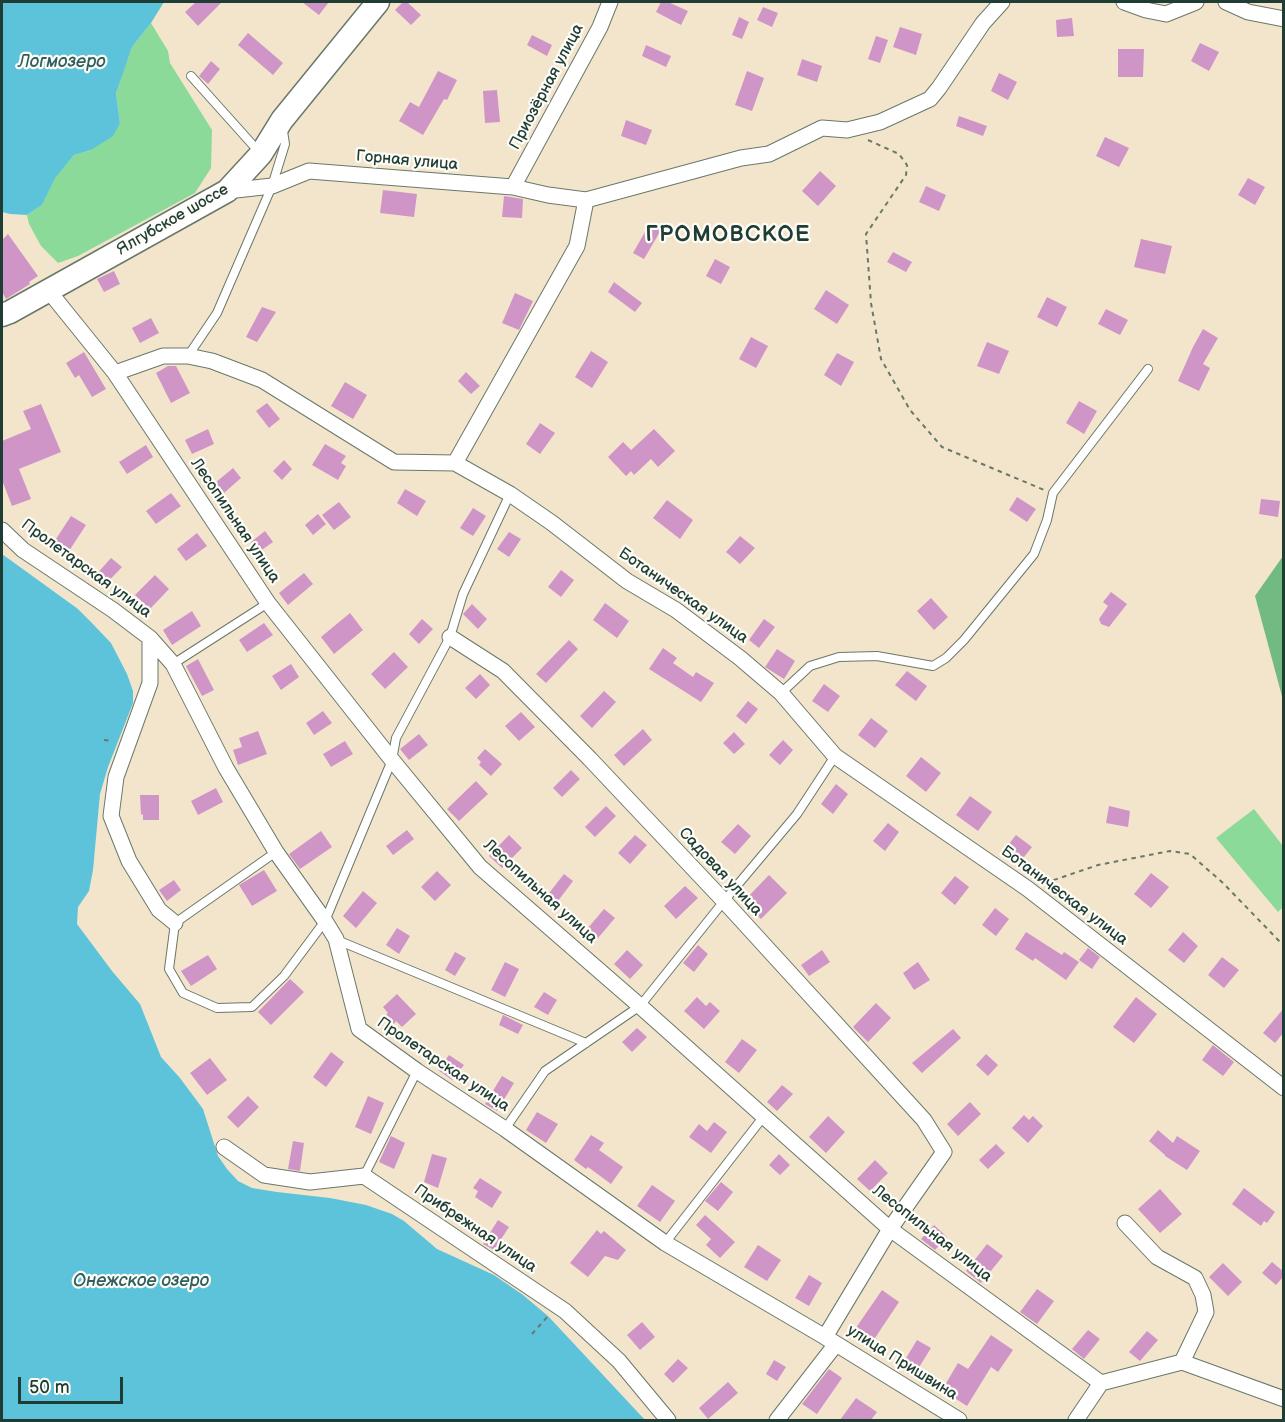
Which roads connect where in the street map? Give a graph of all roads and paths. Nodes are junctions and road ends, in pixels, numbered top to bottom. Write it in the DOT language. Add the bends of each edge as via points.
graph roads {
  1 [pos="378,2"];
  2 [pos="610,2"];
  3 [pos="1002,2"];
  4 [pos="1124,2"];
  5 [pos="1196,2"];
  6 [pos="1226,2"];
  7 [pos="1284,19"];
  8 [pos="190,76"];
  9 [pos="282,120"];
  10 [pos="846,130"];
  11 [pos="261,154"];
  12 [pos="272,186"];
  13 [pos="513,187"];
  14 [pos="227,191"];
  15 [pos="586,200"];
  16 [pos="48,290"];
  17 [pos="2,315"];
  18 [pos="188,356"];
  19 [pos="1148,369"];
  20 [pos="115,372"];
  21 [pos="455,463"];
  22 [pos="1053,493"];
  23 [pos="510,494"];
  24 [pos="2,530"];
  25 [pos="268,603"];
  26 [pos="450,637"];
  27 [pos="150,638"];
  28 [pos="174,664"];
  29 [pos="781,693"];
  30 [pos="104,740"];
  31 [pos="118,741"];
  32 [pos="835,756"];
  33 [pos="392,760"];
  34 [pos="276,852"];
  35 [pos="1028,889"];
  36 [pos="724,901"];
  37 [pos="325,921"];
  38 [pos="175,923"];
  39 [pos="336,939"];
  40 [pos="1284,946"];
  41 [pos="640,1006"];
  42 [pos="586,1043"];
  43 [pos="417,1071"];
  44 [pos="1284,1088"];
  45 [pos="764,1116"];
  46 [pos="505,1129"];
  47 [pos="224,1146"];
  48 [pos="364,1176"];
  49 [pos="1125,1223"];
  50 [pos="890,1229"];
  51 [pos="665,1243"];
  52 [pos="548,1316"];
  53 [pos="532,1334"];
  54 [pos="830,1340"];
  55 [pos="1182,1362"];
  56 [pos="1101,1383"];
  57 [pos="1284,1399"];
  58 [pos="668,1420"];
  59 [pos="777,1420"];
  60 [pos="959,1420"];
  61 [pos="1076,1420"];
  1 -- 9 [label="street, Ялгубское шоссе"];
  2 -- 13 [label="street, Приозёрная улица"];
  3 -- 10 [label="street, Горная улица" via="930,99 880,122"];
  4 -- 5 [label="street" via="1166,14"];
  6 -- 7 [label="street" via="1248,12"];
  8 -- 11 [label="lane"];
  9 -- 11 [label="street, Ялгубское шоссе"];
  9 -- 12 [label="lane" via="285,144"];
  10 -- 15 [label="street, Горная улица" via="822,128 769,154"];
  10 -- 22 [label="path" via="899,153 908,165 906,175 866,234 871,303 881,359 910,410 942,447"];
  11 -- 14 [label="street, Ялгубское шоссе"];
  12 -- 13 [label="street, Горная улица" via="309,171"];
  12 -- 14 [label="street, Горная улица"];
  12 -- 18 [label="lane" via="217,313"];
  13 -- 15 [label="street, Горная улица"];
  14 -- 16 [label="street, Ялгубское шоссе"];
  15 -- 21 [label="street" via="577,246"];
  16 -- 17 [label="street, Ялгубское шоссе"];
  16 -- 20 [label="street, Лесопильная улица"];
  18 -- 20 [label="street, Ботаническая улица" via="162,356"];
  18 -- 21 [label="street, Ботаническая улица" via="262,381 394,462"];
  19 -- 22 [label="lane"];
  20 -- 25 [label="street, Лесопильная улица"];
  21 -- 23 [label="street, Ботаническая улица"];
  22 -- 29 [label="lane" via="1034,554 946,658 933,666 878,656 839,657 810,666"];
  23 -- 26 [label="lane" via="463,594"];
  23 -- 29 [label="street, Ботаническая улица" via="627,581 676,610"];
  24 -- 27 [label="street, Пролетарская улица" via="23,550"];
  25 -- 28 [label="lane"];
  25 -- 33 [label="street, Лесопильная улица"];
  26 -- 33 [label="lane" via="396,738"];
  26 -- 36 [label="street, Садовая улица" via="503,671"];
  27 -- 28 [label="street, Пролетарская улица"];
  27 -- 38 [label="street" via="150,683 116,777 111,816 129,861 159,910"];
  28 -- 34 [label="street, Пролетарская улица" via="226,768"];
  29 -- 32 [label="street, Ботаническая улица"];
  30 -- 31 [label="path"];
  32 -- 35 [label="street, Ботаническая улица"];
  32 -- 36 [label="lane" via="796,814"];
  33 -- 37 [label="lane"];
  33 -- 41 [label="street, Лесопильная улица" via="480,867"];
  34 -- 37 [label="street, Пролетарская улица"];
  34 -- 38 [label="lane"];
  35 -- 40 [label="path" via="1098,865 1170,851 1190,854"];
  35 -- 44 [label="street, Ботаническая улица"];
  36 -- 41 [label="lane"];
  36 -- 50 [label="street, Садовая улица" via="924,1120 944,1152"];
  37 -- 38 [label="lane" via="284,976 252,1007 217,1008 183,993 169,969"];
  37 -- 39 [label="street, Пролетарская улица"];
  39 -- 42 [label="lane"];
  39 -- 43 [label="street, Пролетарская улица" via="359,1029"];
  41 -- 42 [label="lane"];
  41 -- 45 [label="street, Лесопильная улица"];
  42 -- 46 [label="lane" via="545,1071"];
  43 -- 46 [label="street, Пролетарская улица"];
  43 -- 48 [label="lane"];
  45 -- 50 [label="street, Лесопильная улица"];
  45 -- 51 [label="lane"];
  46 -- 51 [label="street, Пролетарская улица"];
  47 -- 48 [label="street" via="264,1175 310,1182"];
  48 -- 58 [label="street, Прибрежная улица" via="564,1311 619,1361"];
  49 -- 55 [label="street" via="1157,1257 1195,1278 1203,1295 1206,1312"];
  50 -- 54 [label="street"];
  50 -- 56 [label="street, Лесопильная улица"];
  51 -- 54 [label="street, Пролетарская улица"];
  52 -- 53 [label="path"];
  54 -- 59 [label="street"];
  54 -- 60 [label="street, улица Пришвина"];
  55 -- 56 [label="street"];
  55 -- 57 [label="street"];
  56 -- 61 [label="street"];
}
